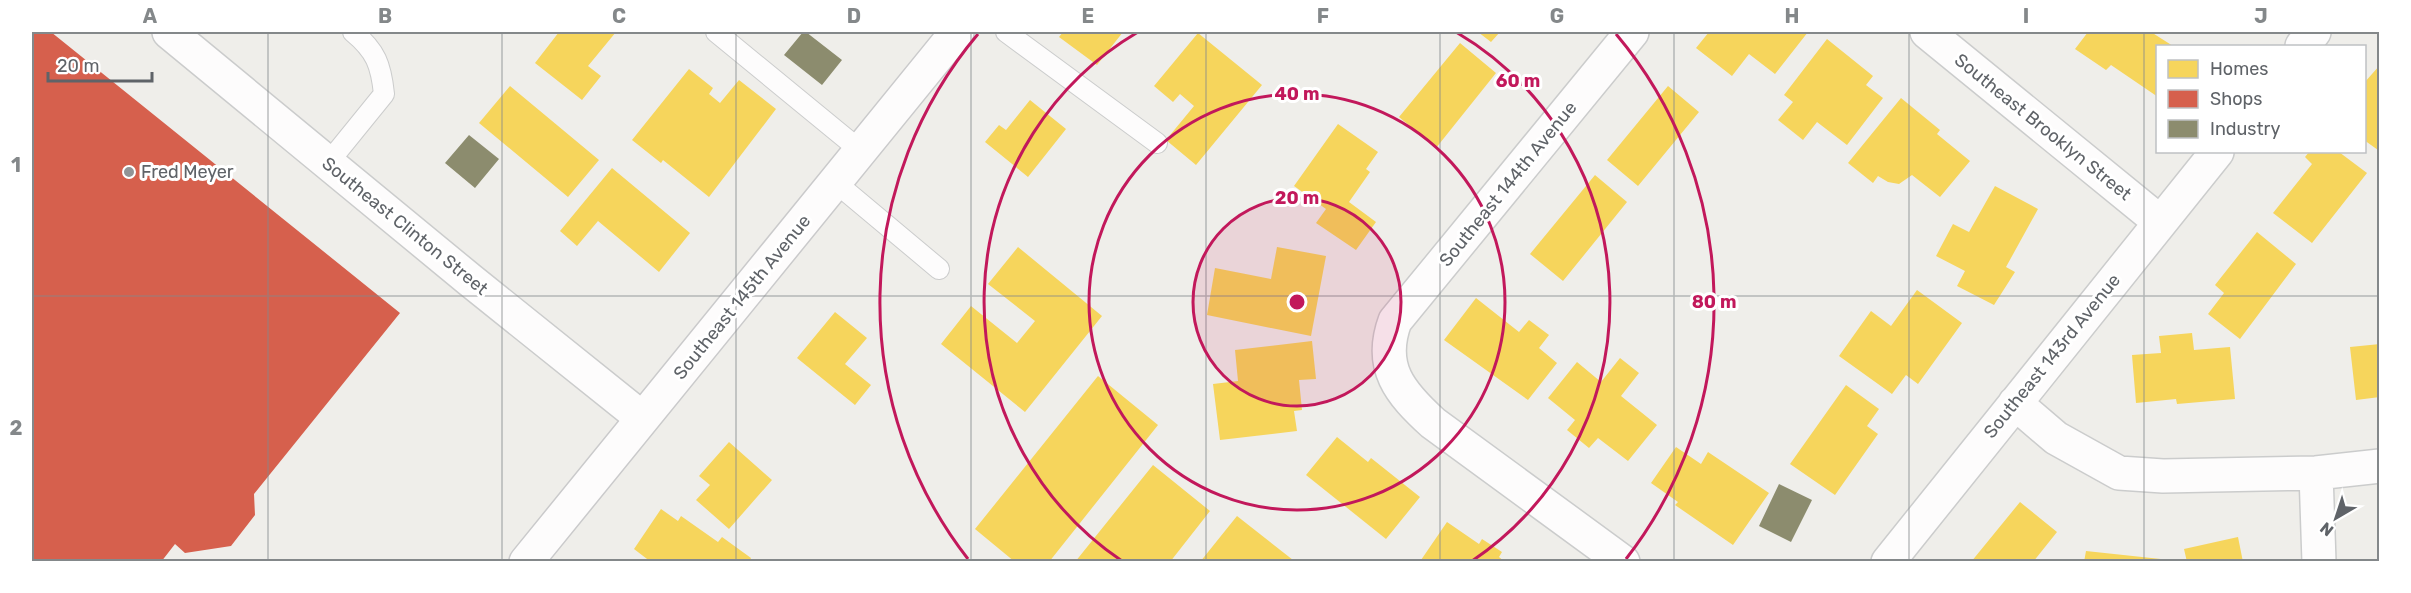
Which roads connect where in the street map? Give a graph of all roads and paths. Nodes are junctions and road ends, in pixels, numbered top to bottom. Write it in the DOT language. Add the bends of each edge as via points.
graph roads {
  1 [pos="169,32"];
  2 [pos="353,32"];
  3 [pos="716,32"];
  4 [pos="957,32"];
  5 [pos="1006,32"];
  6 [pos="1632,32"];
  7 [pos="1927,32"];
  8 [pos="2314,32"];
  9 [pos="2303,45"];
  10 [pos="1157,143"];
  11 [pos="861,151"];
  12 [pos="2216,153"];
  13 [pos="328,163"];
  14 [pos="835,182"];
  15 [pos="2160,222"];
  16 [pos="939,268"];
  17 [pos="2015,403"];
  18 [pos="642,418"];
  19 [pos="2379,466"];
  20 [pos="2316,473"];
  21 [pos="526,561"];
  22 [pos="1623,561"];
  23 [pos="1888,561"];
  24 [pos="2319,561"];
  1 -- 13 [label="street, Southeast Clinton Street"];
  2 -- 13 [label="lane" via="369,44 381,68 384,94"];
  3 -- 11 [label="lane"];
  4 -- 11 [label="street, Southeast 145th Avenue"];
  5 -- 10 [label="lane"];
  6 -- 22 [label="street, Southeast 144th Avenue" via="1395,321 1387,356 1409,401 1433,423"];
  7 -- 15 [label="street, Southeast Brooklyn Street"];
  8 -- 9 [label="street"];
  11 -- 14 [label="street, Southeast 145th Avenue"];
  12 -- 15 [label="street, Southeast 143rd Avenue"];
  13 -- 18 [label="street, Southeast Clinton Street"];
  14 -- 16 [label="lane"];
  14 -- 18 [label="street, Southeast 145th Avenue"];
  15 -- 17 [label="street, Southeast 143rd Avenue"];
  17 -- 20 [label="street" via="2056,438 2119,473"];
  17 -- 23 [label="street, Southeast 143rd Avenue"];
  18 -- 21 [label="street, Southeast 145th Avenue"];
  19 -- 20 [label="street"];
  20 -- 24 [label="street"];
}
